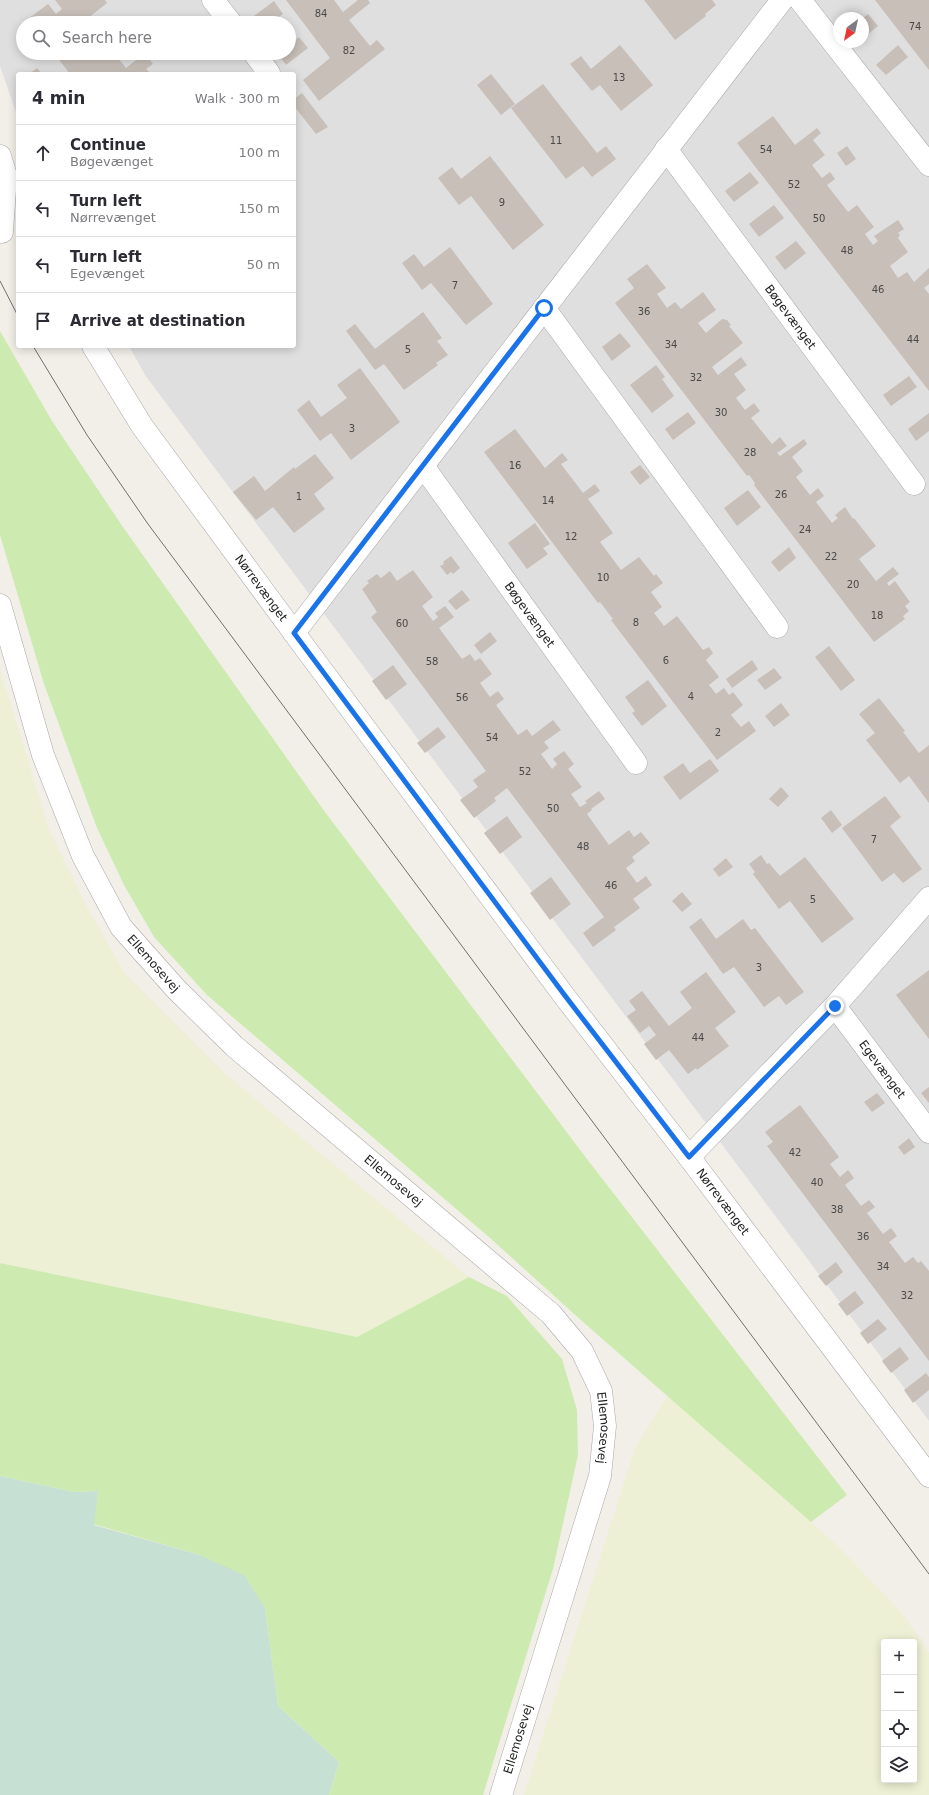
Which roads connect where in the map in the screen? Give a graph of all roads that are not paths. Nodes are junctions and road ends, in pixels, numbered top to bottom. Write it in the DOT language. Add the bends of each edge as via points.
graph roads {
  1 [pos="213,0"];
  2 [pos="782,0"];
  3 [pos="800,0"];
  4 [pos="226,16"];
  5 [pos="259,60"];
  6 [pos="268,72"];
  7 [pos="666,149"];
  8 [pos="0,156"];
  9 [pos="929,165"];
  10 [pos="7,233"];
  11 [pos="544,308"];
  12 [pos="94,348"];
  13 [pos="423,466"];
  14 [pos="914,484"];
  15 [pos="0,605"];
  16 [pos="777,627"];
  17 [pos="294,633"];
  18 [pos="636,763"];
  19 [pos="929,898"];
  20 [pos="835,1006"];
  21 [pos="929,1132"];
  22 [pos="689,1157"];
  23 [pos="929,1476"];
  24 [pos="501,1795"];
  1 -- 4 [label="street"];
  2 -- 7 [label="street"];
  3 -- 9 [label="street"];
  5 -- 6 [label="street"];
  7 -- 11 [label="street"];
  7 -- 14 [label="street, Bøgevænget"];
  8 -- 10 [label="street" via="6,176"];
  11 -- 13 [label="street"];
  11 -- 16 [label="street"];
  12 -- 17 [label="street, Nørrevænget" via="142,426"];
  13 -- 17 [label="street"];
  13 -- 18 [label="street, Bøgevænget"];
  15 -- 24 [label="street, Ellemosevej" via="43,755 83,856 121,927 176,989 234,1046 552,1314 582,1351 601,1391 605,1426 600,1476"];
  17 -- 22 [label="street, Nørrevænget"];
  19 -- 20 [label="street"];
  20 -- 21 [label="street, Egevænget"];
  20 -- 22 [label="street"];
  22 -- 23 [label="street, Nørrevænget"];
}
